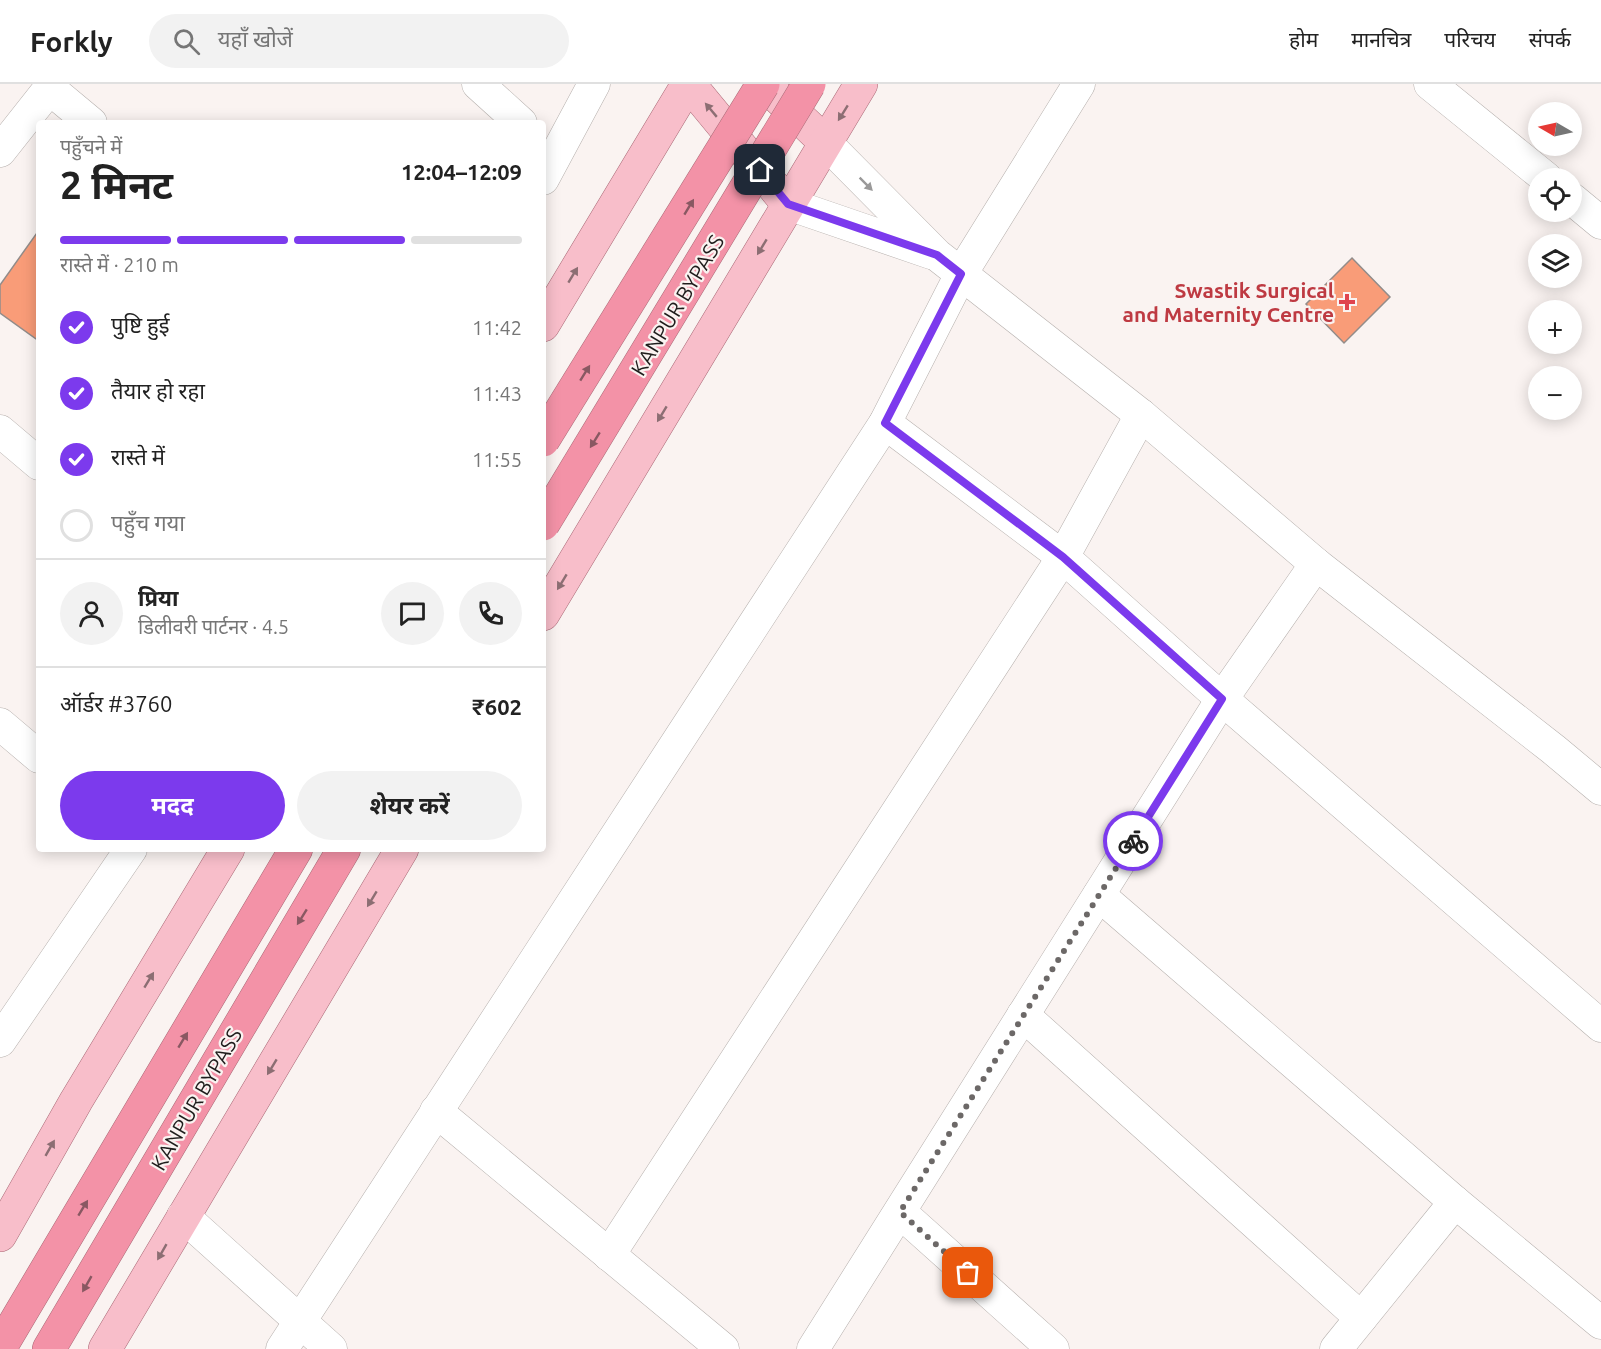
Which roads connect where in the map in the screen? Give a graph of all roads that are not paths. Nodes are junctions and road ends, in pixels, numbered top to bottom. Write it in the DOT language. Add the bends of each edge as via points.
graph roads {
  1 [pos="478,84"];
  2 [pos="594,84"];
  3 [pos="688,84"];
  4 [pos="763,84"];
  5 [pos="809,84"];
  6 [pos="861,84"];
  7 [pos="1079,84"];
  8 [pos="1430,84"];
  9 [pos="51,86"];
  10 [pos="88,120"];
  11 [pos="518,120"];
  12 [pos="825,142"];
  13 [pos="0,151"];
  14 [pos="548,159"];
  15 [pos="1534,168"];
  16 [pos="788,204"];
  17 [pos="1582,207"];
  18 [pos="1601,223"];
  19 [pos="949,265"];
  20 [pos="546,320"];
  21 [pos="1141,415"];
  22 [pos="885,423"];
  23 [pos="0,431"];
  24 [pos="546,435"];
  25 [pos="36,461"];
  26 [pos="546,519"];
  27 [pos="1063,557"];
  28 [pos="1316,564"];
  29 [pos="546,609"];
  30 [pos="1222,699"];
  31 [pos="0,724"];
  32 [pos="36,754"];
  33 [pos="1601,789"];
  34 [pos="129,852"];
  35 [pos="226,852"];
  36 [pos="294,852"];
  37 [pos="342,852"];
  38 [pos="400,852"];
  39 [pos="1099,895"];
  40 [pos="1023,1015"];
  41 [pos="1601,1026"];
  42 [pos="3,1029"];
  43 [pos="436,1111"];
  44 [pos="1455,1202"];
  45 [pos="900,1212"];
  46 [pos="183,1216"];
  47 [pos="0,1235"];
  48 [pos="609,1255"];
  49 [pos="1361,1318"];
  50 [pos="299,1321"];
  51 [pos="1601,1323"];
  52 [pos="0,1348"];
  53 [pos="49,1349"];
  54 [pos="105,1349"];
  55 [pos="282,1349"];
  56 [pos="331,1349"];
  57 [pos="723,1349"];
  58 [pos="813,1349"];
  59 [pos="1053,1349"];
  60 [pos="1336,1349"];
  1 -- 11 [label="street"];
  2 -- 14 [label="street"];
  16 -- 3 [label="main road, one-way"];
  20 -- 3 [label="main road, one-way"];
  4 -- 12 [label="main road"];
  24 -- 4 [label="highway, KANPUR BYPASS, one-way, bridge"];
  5 -- 26 [label="highway, KANPUR BYPASS, one-way, bridge"];
  6 -- 12 [label="main road, one-way"];
  7 -- 19 [label="street"];
  8 -- 15 [label="street"];
  9 -- 10 [label="street"];
  9 -- 13 [label="street"];
  12 -- 16 [label="main road"];
  12 -- 19 [label="street, one-way"];
  16 -- 19 [label="street"];
  16 -- 29 [label="main road, one-way"];
  17 -- 18 [label="street"];
  19 -- 21 [label="street"];
  19 -- 22 [label="street"];
  21 -- 27 [label="street"];
  21 -- 28 [label="street"];
  22 -- 27 [label="street"];
  22 -- 43 [label="street"];
  23 -- 25 [label="street"];
  27 -- 30 [label="street"];
  27 -- 48 [label="street"];
  28 -- 30 [label="street"];
  28 -- 33 [label="street"];
  30 -- 39 [label="street"];
  30 -- 41 [label="street"];
  31 -- 32 [label="street"];
  34 -- 42 [label="street"];
  47 -- 35 [label="main road, one-way"];
  52 -- 36 [label="highway, KANPUR BYPASS, one-way"];
  37 -- 53 [label="highway, KANPUR BYPASS, one-way"];
  38 -- 46 [label="main road, one-way"];
  39 -- 40 [label="street"];
  39 -- 44 [label="street"];
  40 -- 45 [label="street"];
  40 -- 49 [label="street"];
  43 -- 48 [label="street"];
  43 -- 50 [label="street"];
  44 -- 49 [label="street"];
  44 -- 51 [label="street"];
  45 -- 58 [label="street"];
  45 -- 59 [label="street"];
  46 -- 50 [label="street"];
  46 -- 54 [label="main road, one-way"];
  48 -- 57 [label="street"];
  49 -- 60 [label="street"];
  50 -- 55 [label="street"];
  50 -- 56 [label="street"];
}
